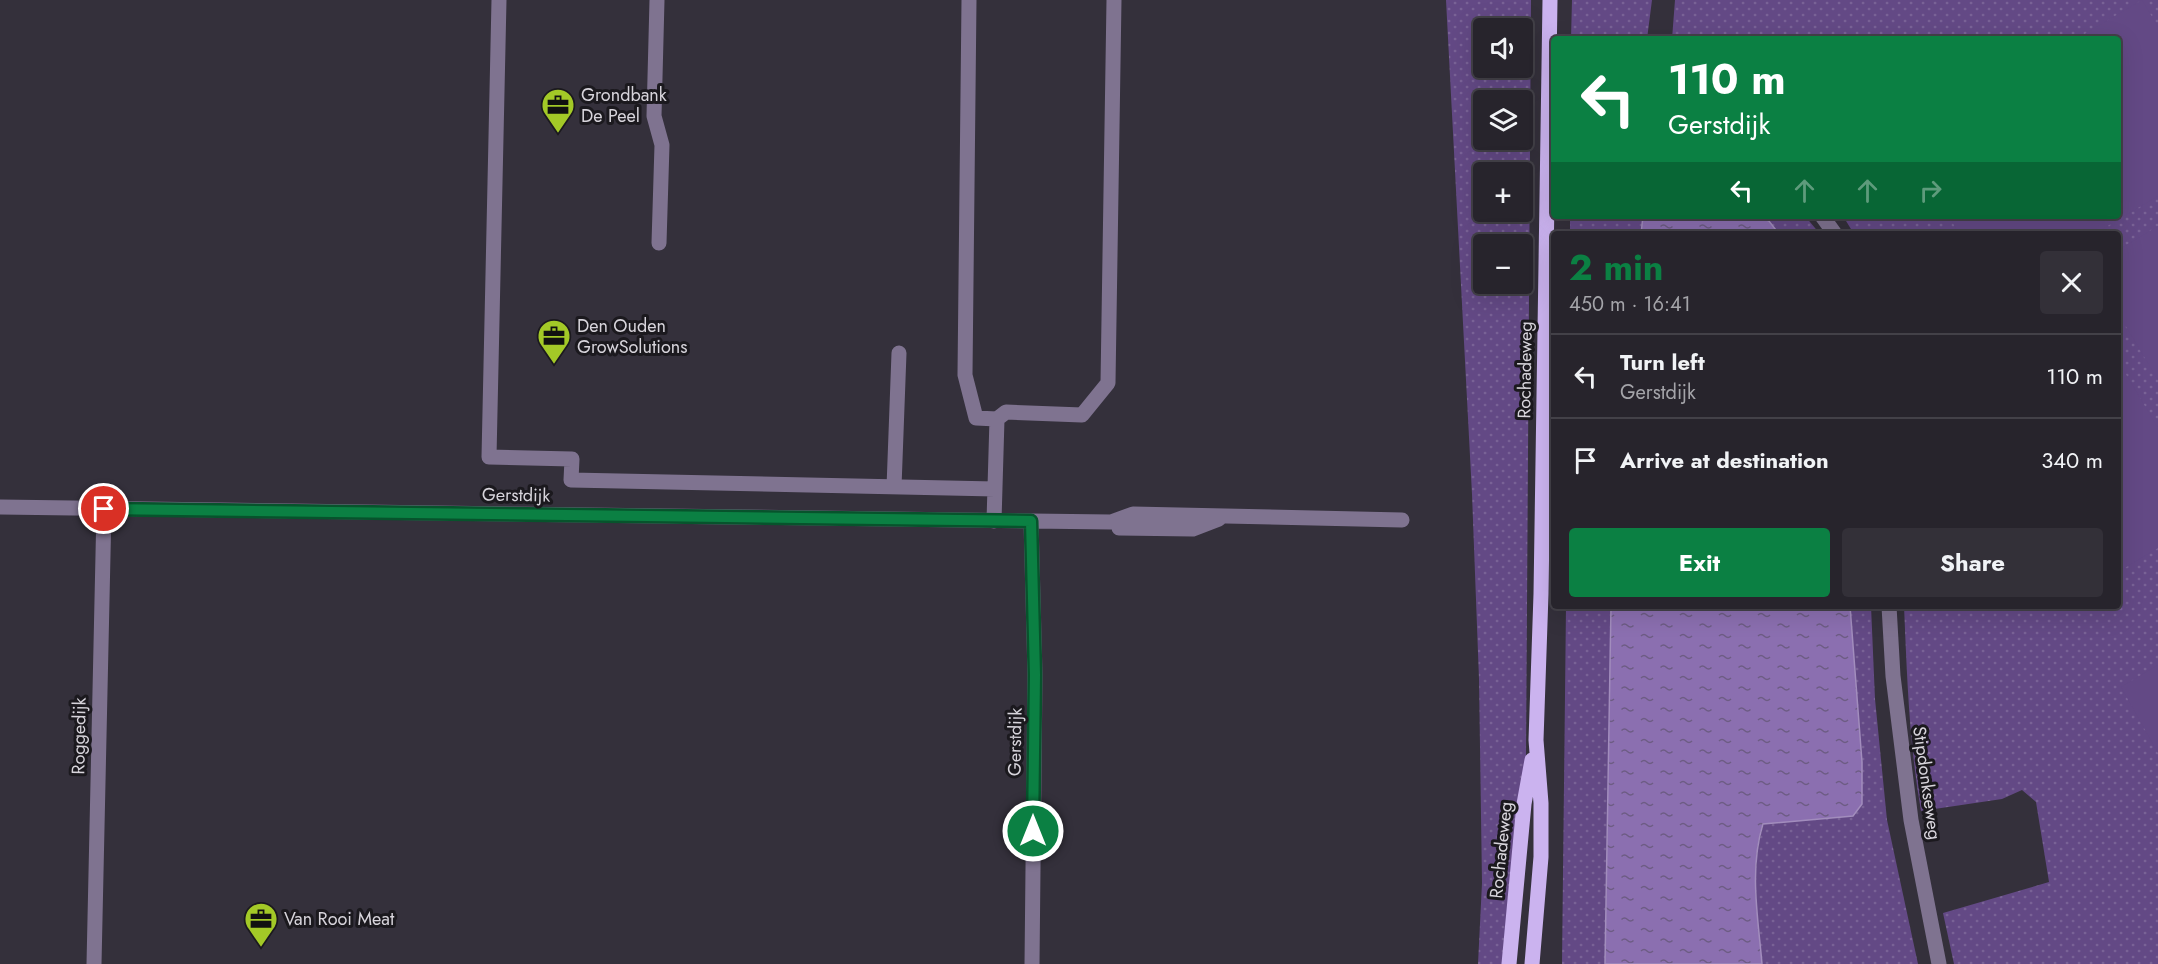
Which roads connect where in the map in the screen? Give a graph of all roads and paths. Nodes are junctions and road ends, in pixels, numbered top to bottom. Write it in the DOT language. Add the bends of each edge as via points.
graph roads {
  1 [pos="499,0"];
  2 [pos="657,0"];
  3 [pos="969,0"];
  4 [pos="1114,0"];
  5 [pos="1550,0"];
  6 [pos="659,243"];
  7 [pos="899,353"];
  8 [pos="997,418"];
  9 [pos="894,487"];
  10 [pos="995,489"];
  11 [pos="0,507"];
  12 [pos="104,509"];
  13 [pos="1402,520"];
  14 [pos="994,521"];
  15 [pos="1031,521"];
  16 [pos="1889,609"];
  17 [pos="1536,740"];
  18 [pos="94,964"];
  19 [pos="1032,964"];
  20 [pos="1509,964"];
  21 [pos="1532,964"];
  22 [pos="1939,964"];
  1 -- 9 [label="street" via="489,457 572,459 571,480"];
  2 -- 6 [label="street" via="654,116 662,145"];
  3 -- 8 [label="street" via="965,375 976,418"];
  4 -- 8 [label="street" via="1108,383 1082,415 1006,412"];
  5 -- 17 [label="main road, Rochadeweg"];
  7 -- 9 [label="street"];
  8 -- 10 [label="street"];
  9 -- 10 [label="street"];
  10 -- 14 [label="street"];
  11 -- 12 [label="street, Gerstdijk"];
  12 -- 14 [label="street, Gerstdijk"];
  12 -- 18 [label="street, Roggedijk"];
  13 -- 15 [label="street, Gerstdijk" via="1133,514 1115,525"];
  14 -- 15 [label="street, Gerstdijk"];
  15 -- 19 [label="street, Gerstdijk" via="1035,675"];
  16 -- 22 [label="street, Stipdonkseweg" via="1893,676 1911,820"];
  17 -- 20 [label="main road, Rochadeweg" via="1524,804"];
  17 -- 21 [label="main road, Rochadeweg" via="1541,857"];
}
